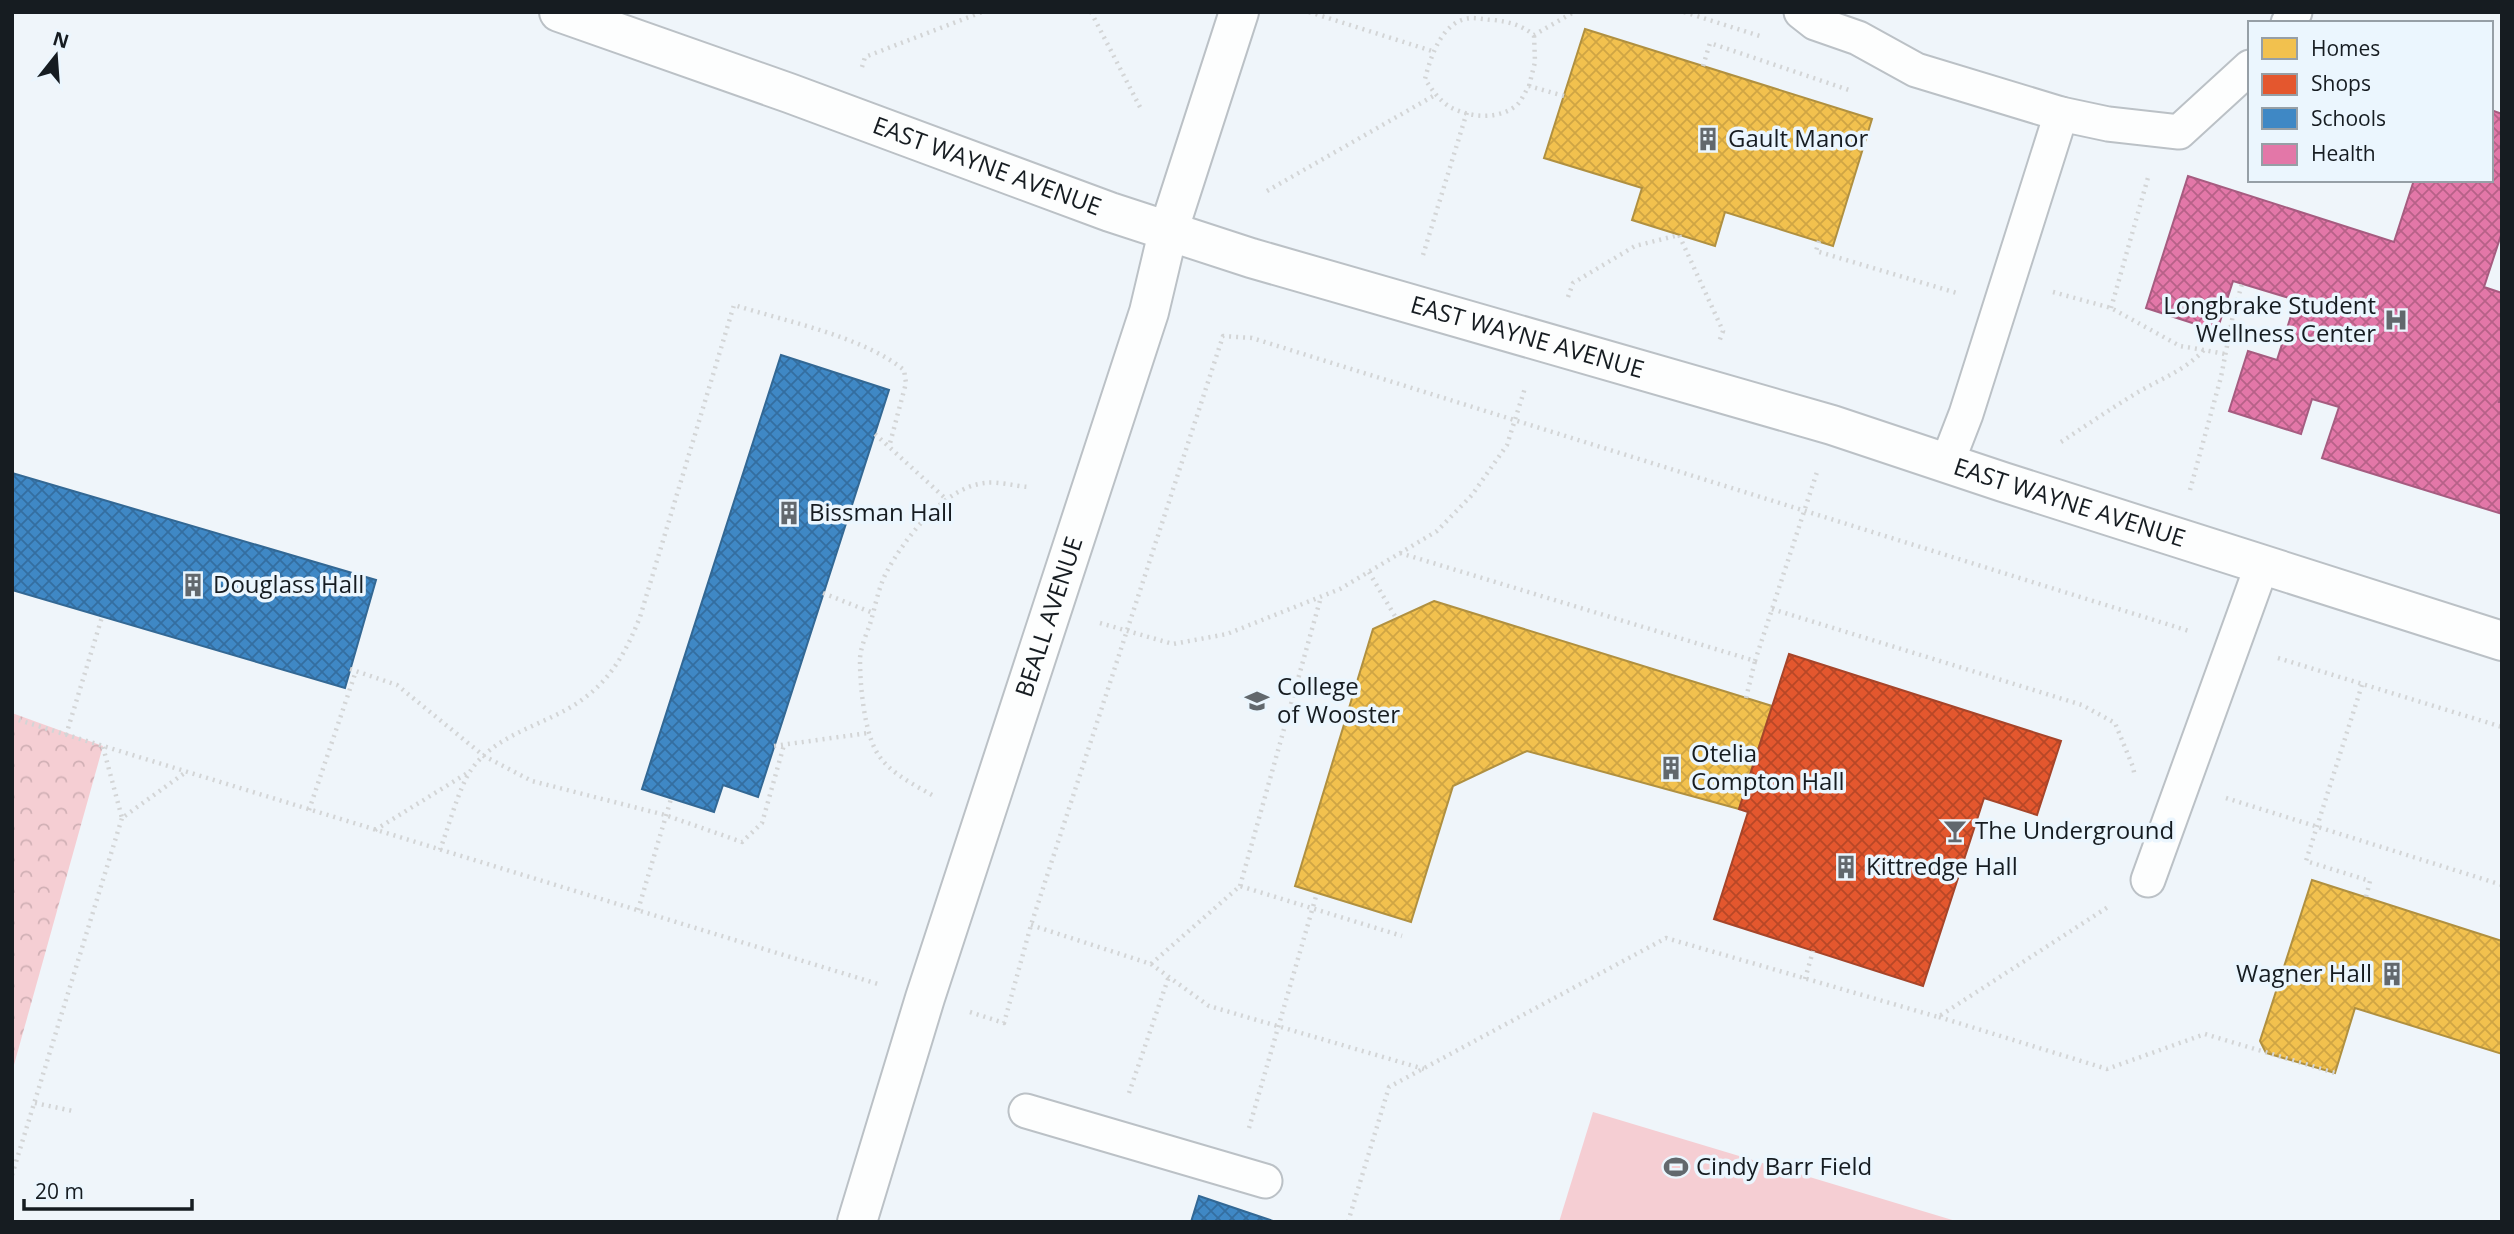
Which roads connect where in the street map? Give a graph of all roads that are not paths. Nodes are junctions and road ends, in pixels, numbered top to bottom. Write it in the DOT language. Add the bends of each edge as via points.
graph roads {
  1 [pos="559,12"];
  2 [pos="1239,12"];
  3 [pos="1801,12"];
  4 [pos="2248,69"];
  5 [pos="2061,114"];
  6 [pos="1168,232"];
  7 [pos="1947,464"];
  8 [pos="2262,565"];
  9 [pos="2502,641"];
  10 [pos="2148,880"];
  11 [pos="1026,1111"];
  12 [pos="1251,1177"];
  13 [pos="857,1222"];
  1 -- 6 [label="street, EAST WAYNE AVENUE"];
  2 -- 6 [label="street, BEALL AVENUE"];
  3 -- 5 [label="lane" via="1916,71"];
  4 -- 5 [label="lane" via="2179,132"];
  5 -- 7 [label="lane"];
  6 -- 7 [label="street, EAST WAYNE AVENUE" via="1832,425"];
  6 -- 13 [label="street, BEALL AVENUE" via="1149,312 925,998"];
  7 -- 8 [label="street, EAST WAYNE AVENUE"];
  8 -- 9 [label="street, EAST WAYNE AVENUE"];
  8 -- 10 [label="lane"];
  11 -- 12 [label="lane"];
}
